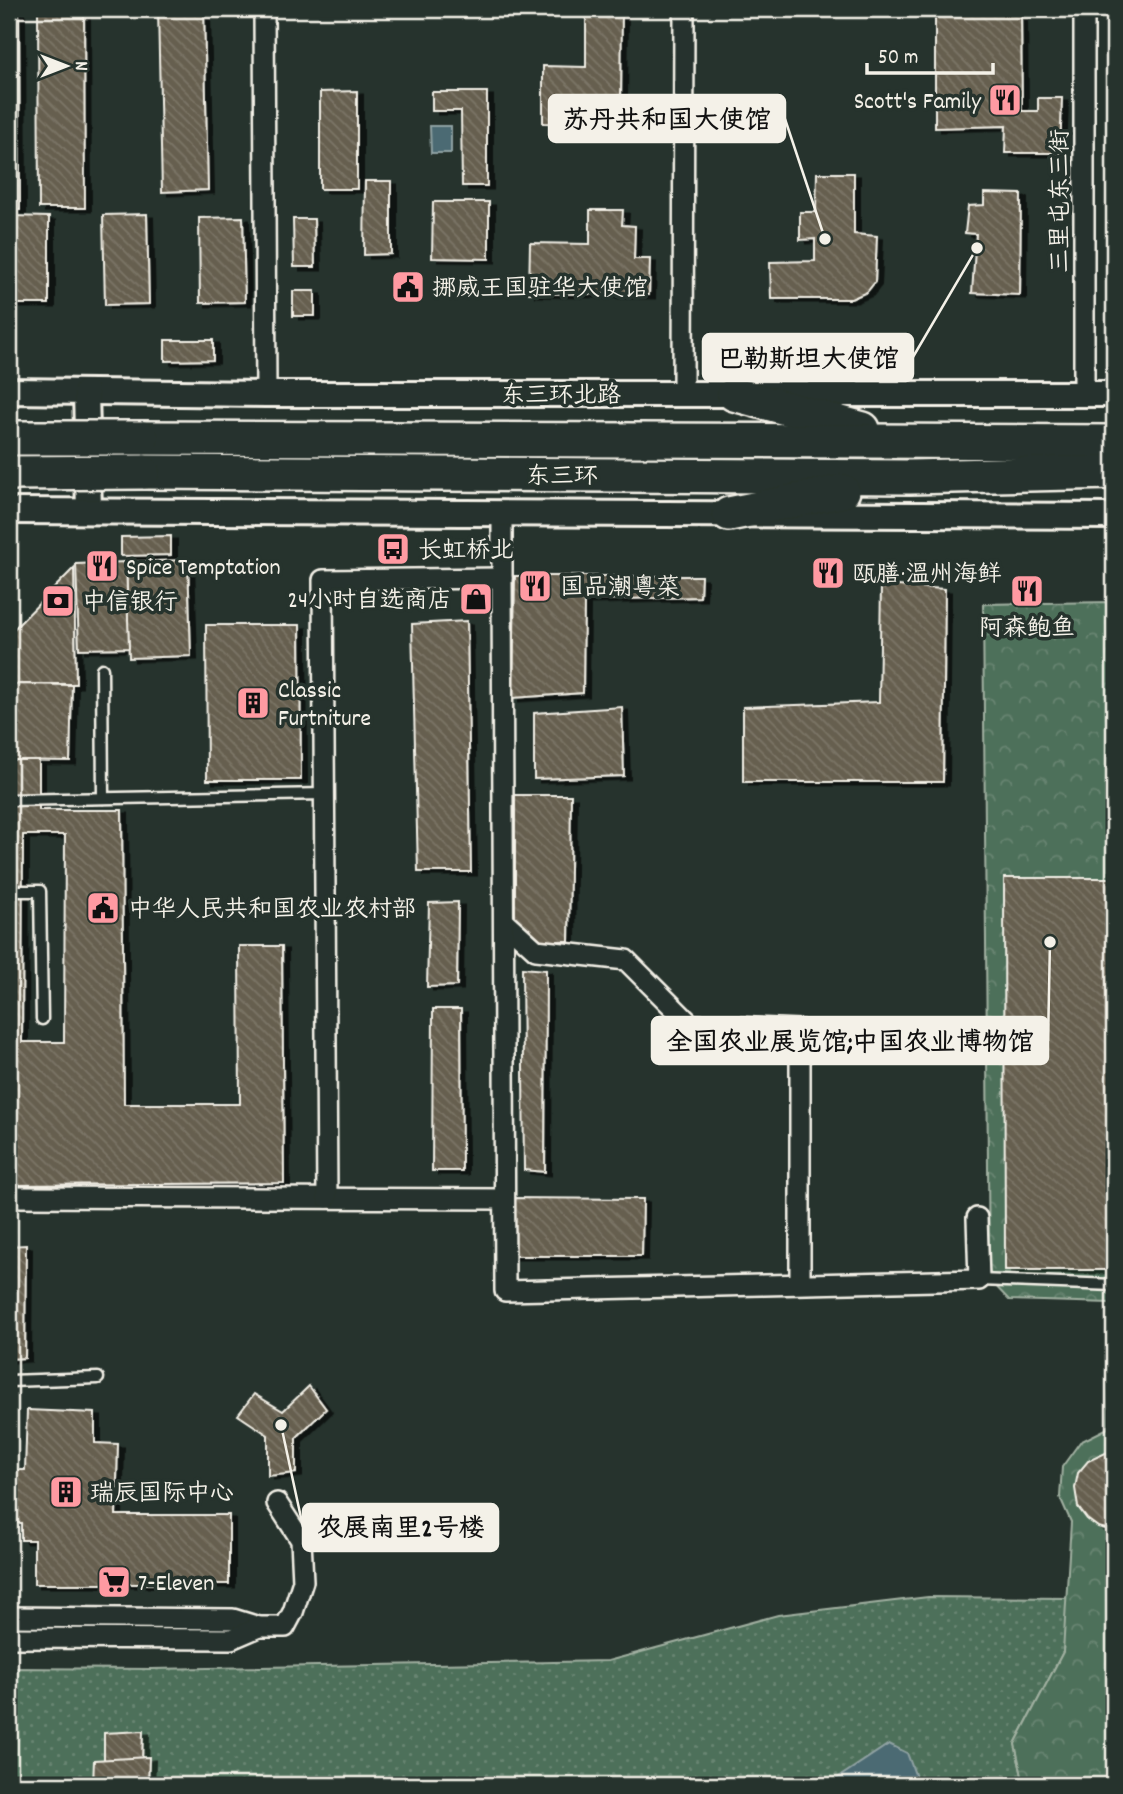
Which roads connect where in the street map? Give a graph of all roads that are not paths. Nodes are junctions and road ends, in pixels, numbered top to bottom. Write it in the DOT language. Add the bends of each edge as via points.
graph roads {
  1 [pos="264,9"];
  2 [pos="684,9"];
  3 [pos="1084,9"];
  4 [pos="9,391"];
  5 [pos="86,393"];
  6 [pos="266,394"];
  7 [pos="683,394"];
  8 [pos="733,394"];
  9 [pos="1084,394"];
  10 [pos="1114,394"];
  11 [pos="9,438"];
  12 [pos="910,441"];
  13 [pos="1113,457"];
  14 [pos="9,472"];
  15 [pos="911,477"];
  16 [pos="9,511"];
  17 [pos="89,511"];
  18 [pos="502,513"];
  19 [pos="729,514"];
  20 [pos="1114,516"];
  21 [pos="502,578"];
  22 [pos="102,669"];
  23 [pos="325,794"];
  24 [pos="103,798"];
  25 [pos="9,800"];
  26 [pos="9,891"];
  27 [pos="504,921"];
  28 [pos="42,1019"];
  29 [pos="9,1197"];
  30 [pos="327,1198"];
  31 [pos="504,1199"];
  32 [pos="977,1218"];
  33 [pos="978,1280"];
  34 [pos="800,1283"];
  35 [pos="1114,1286"];
  36 [pos="99,1378"];
  37 [pos="9,1381"];
  38 [pos="276,1503"];
  39 [pos="9,1617"];
  40 [pos="259,1627"];
  41 [pos="9,1638"];
  1 -- 6 [label="street"];
  2 -- 7 [label="street"];
  3 -- 9 [label="street, 三里屯东三街"];
  4 -- 5 [label="street, 东三环北路"];
  5 -- 6 [label="street, 东三环北路"];
  5 -- 17 [label="street"];
  6 -- 7 [label="street, 东三环北路"];
  7 -- 8 [label="street, 东三环北路"];
  8 -- 9 [label="street, 东三环北路"];
  8 -- 12 [label="highway"];
  9 -- 10 [label="street, 东三环北路"];
  11 -- 12 [label="highway, 东三环, bridge"];
  12 -- 13 [label="highway, 东三环"];
  13 -- 15 [label="highway, 东三环"];
  14 -- 15 [label="highway, 东三环, bridge"];
  15 -- 19 [label="highway"];
  16 -- 17 [label="street"];
  17 -- 18 [label="street"];
  18 -- 19 [label="street"];
  18 -- 21 [label="street"];
  19 -- 20 [label="street"];
  21 -- 23 [label="street" via="323,580"];
  21 -- 27 [label="street"];
  22 -- 24 [label="lane"];
  23 -- 24 [label="lane"];
  23 -- 30 [label="street"];
  24 -- 25 [label="lane"];
  26 -- 28 [label="lane" via="40,891"];
  27 -- 31 [label="street"];
  27 -- 34 [label="street" via="536,950 626,960 691,1025 800,1030"];
  29 -- 30 [label="street"];
  30 -- 31 [label="street"];
  31 -- 34 [label="street" via="505,1291"];
  32 -- 33 [label="street"];
  33 -- 34 [label="street"];
  33 -- 35 [label="lane"];
  36 -- 37 [label="lane"];
  38 -- 40 [label="street" via="301,1540 303,1581 285,1627"];
  39 -- 40 [label="street" via="233,1619"];
  40 -- 41 [label="street" via="231,1639"];
}
